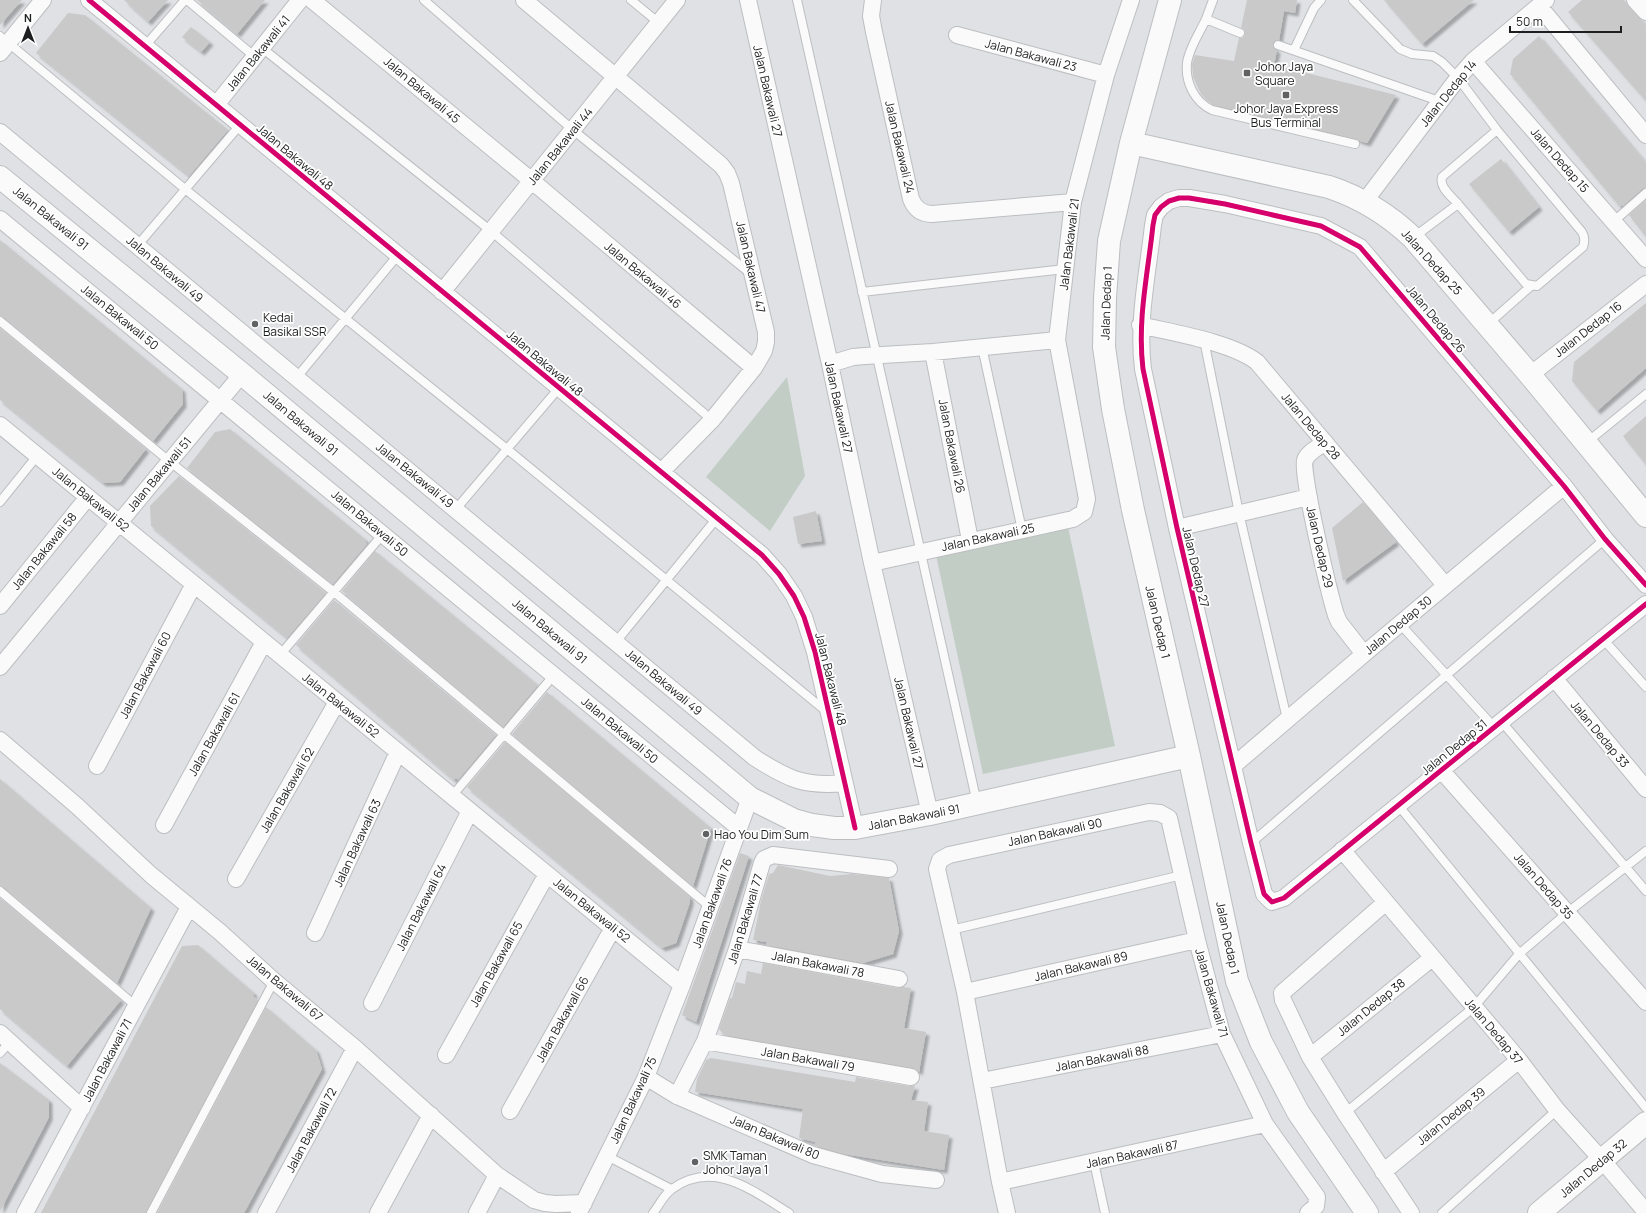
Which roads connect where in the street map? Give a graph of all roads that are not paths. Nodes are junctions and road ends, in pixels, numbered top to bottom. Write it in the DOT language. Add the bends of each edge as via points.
graph roads {
  1 [pos="43,0"];
  2 [pos="89,0"];
  3 [pos="186,0"];
  4 [pos="300,0"];
  5 [pos="312,0"];
  6 [pos="424,0"];
  7 [pos="524,0"];
  8 [pos="631,0"];
  9 [pos="677,0"];
  10 [pos="748,0"];
  11 [pos="797,0"];
  12 [pos="873,0"];
  13 [pos="1131,0"];
  14 [pos="1170,0"];
  15 [pos="1213,0"];
  16 [pos="1321,0"];
  17 [pos="1353,0"];
  18 [pos="1635,0"];
  19 [pos="1543,3"];
  20 [pos="1646,12"];
  21 [pos="1206,19"];
  22 [pos="659,23"];
  23 [pos="1240,33"];
  24 [pos="956,35"];
  25 [pos="3,44"];
  26 [pos="1278,45"];
  27 [pos="145,46"];
  28 [pos="1294,50"];
  29 [pos="259,52"];
  30 [pos="1473,60"];
  31 [pos="1106,75"];
  32 [pos="616,77"];
  33 [pos="1458,78"];
  34 [pos="1439,101"];
  35 [pos="216,105"];
  36 [pos="240,125"];
  37 [pos="573,130"];
  38 [pos="1497,130"];
  39 [pos="0,132"];
  40 [pos="1646,135"];
  41 [pos="1131,143"];
  42 [pos="1356,144"];
  43 [pos="0,177"];
  44 [pos="532,181"];
  45 [pos="185,189"];
  46 [pos="1646,193"];
  47 [pos="1365,201"];
  48 [pos="1073,202"];
  49 [pos="1458,204"];
  50 [pos="1613,222"];
  51 [pos="2,226"];
  52 [pos="1152,230"];
  53 [pos="491,231"];
  54 [pos="1413,238"];
  55 [pos="137,246"];
  56 [pos="398,255"];
  57 [pos="1646,259"];
  58 [pos="1066,269"];
  59 [pos="754,277"];
  60 [pos="1646,284"];
  61 [pos="1531,286"];
  62 [pos="442,292"];
  63 [pos="862,292"];
  64 [pos="346,319"];
  65 [pos="0,321"];
  66 [pos="1140,325"];
  67 [pos="1487,325"];
  68 [pos="1057,340"];
  69 [pos="1204,340"];
  70 [pos="982,347"];
  71 [pos="933,352"];
  72 [pos="877,355"];
  73 [pos="830,364"];
  74 [pos="754,368"];
  75 [pos="242,374"];
  76 [pos="1530,375"];
  77 [pos="297,377"];
  78 [pos="559,388"];
  79 [pos="1646,394"];
  80 [pos="220,399"];
  81 [pos="712,420"];
  82 [pos="0,425"];
  83 [pos="1325,442"];
  84 [pos="1586,444"];
  85 [pos="507,449"];
  86 [pos="38,456"];
  87 [pos="169,461"];
  88 [pos="661,472"];
  89 [pos="1564,486"];
  90 [pos="1086,493"];
  91 [pos="88,497"];
  92 [pos="1309,497"];
  93 [pos="0,502"];
  94 [pos="456,509"];
  95 [pos="1644,509"];
  96 [pos="1239,513"];
  97 [pos="717,518"];
  98 [pos="119,522"];
  99 [pos="1177,528"];
  100 [pos="1022,530"];
  101 [pos="383,534"];
  102 [pos="1605,539"];
  103 [pos="970,540"];
  104 [pos="921,552"];
  105 [pos="872,563"];
  106 [pos="666,580"];
  107 [pos="194,584"];
  108 [pos="1445,585"];
  109 [pos="1646,585"];
  110 [pos="334,592"];
  111 [pos="1646,604"];
  112 [pos="0,606"];
  113 [pos="1400,624"];
  114 [pos="1603,639"];
  115 [pos="264,642"];
  116 [pos="616,643"];
  117 [pos="1364,654"];
  118 [pos="280,655"];
  119 [pos="0,667"];
  120 [pos="554,675"];
  121 [pos="1448,676"];
  122 [pos="1554,678"];
  123 [pos="1646,686"];
  124 [pos="337,702"];
  125 [pos="829,714"];
  126 [pos="1287,719"];
  127 [pos="1498,724"];
  128 [pos="504,735"];
  129 [pos="0,740"];
  130 [pos="398,752"];
  131 [pos="1188,756"];
  132 [pos="97,766"];
  133 [pos="1233,766"];
  134 [pos="1441,770"];
  135 [pos="844,783"];
  136 [pos="1646,789"];
  137 [pos="452,796"];
  138 [pos="750,798"];
  139 [pos="978,804"];
  140 [pos="1398,805"];
  141 [pos="470,811"];
  142 [pos="930,814"];
  143 [pos="1169,818"];
  144 [pos="164,825"];
  145 [pos="739,828"];
  146 [pos="855,828"];
  147 [pos="1251,843"];
  148 [pos="1342,850"];
  149 [pos="1646,851"];
  150 [pos="1626,867"];
  151 [pos="889,869"];
  152 [pos="547,874"];
  153 [pos="1182,875"];
  154 [pos="236,879"];
  155 [pos="0,891"];
  156 [pos="1646,891"];
  157 [pos="1272,902"];
  158 [pos="1386,902"];
  159 [pos="189,907"];
  160 [pos="710,907"];
  161 [pos="1567,913"];
  162 [pos="613,928"];
  163 [pos="951,930"];
  164 [pos="315,933"];
  165 [pos="1197,940"];
  166 [pos="737,949"];
  167 [pos="1520,954"];
  168 [pos="1432,958"];
  169 [pos="899,979"];
  170 [pos="274,981"];
  171 [pos="682,985"];
  172 [pos="965,992"];
  173 [pos="1646,1002"];
  174 [pos="372,1003"];
  175 [pos="136,1006"];
  176 [pos="1474,1007"];
  177 [pos="1222,1034"];
  178 [pos="705,1041"];
  179 [pos="3,1043"];
  180 [pos="355,1048"];
  181 [pos="446,1055"];
  182 [pos="1310,1057"];
  183 [pos="1519,1060"];
  184 [pos="646,1077"];
  185 [pos="911,1077"];
  186 [pos="982,1081"];
  187 [pos="677,1096"];
  188 [pos="82,1108"];
  189 [pos="1646,1108"];
  190 [pos="1557,1110"];
  191 [pos="510,1111"];
  192 [pos="1345,1113"];
  193 [pos="430,1115"];
  194 [pos="1265,1124"];
  195 [pos="1646,1124"];
  196 [pos="607,1156"];
  197 [pos="1602,1160"];
  198 [pos="1094,1162"];
  199 [pos="1383,1172"];
  200 [pos="497,1175"];
  201 [pos="936,1180"];
  202 [pos="1000,1182"];
  203 [pos="671,1189"];
  204 [pos="581,1208"];
  205 [pos="1312,1212"];
  206 [pos="1646,1212"];
  207 [pos="25,1213"];
  208 [pos="151,1213"];
  209 [pos="266,1213"];
  210 [pos="378,1213"];
  211 [pos="477,1213"];
  212 [pos="653,1213"];
  213 [pos="789,1213"];
  214 [pos="1007,1213"];
  215 [pos="1105,1213"];
  216 [pos="1368,1213"];
  217 [pos="1411,1213"];
  218 [pos="1442,1213"];
  219 [pos="1540,1213"];
  1 -- 25 [label="street"];
  2 -- 27 [label="street, Jalan Bakawali 48"];
  3 -- 27 [label="lane"];
  3 -- 29 [label="lane"];
  4 -- 29 [label="street, Jalan Bakawali 41"];
  5 -- 44 [label="street, Jalan Bakawali 45"];
  6 -- 37 [label="lane"];
  7 -- 32 [label="street, Jalan Bakawali 47"];
  8 -- 22 [label="lane"];
  9 -- 22 [label="street, Jalan Bakawali 44"];
  10 -- 73 [label="street, Jalan Bakawali 27"];
  11 -- 63 [label="lane"];
  12 -- 48 [label="street, Jalan Bakawali 24" via="871,16 874,32 911,199 917,208 921,212 932,214"];
  13 -- 31 [label="street, Jalan Bakawali 21"];
  14 -- 41 [label="main road, Jalan Dedap 1"];
  15 -- 21 [label="lane"];
  16 -- 28 [label="lane" via="1314,8"];
  17 -- 33 [label="lane" via="1400,49 1412,54 1437,58"];
  18 -- 20 [label="street"];
  19 -- 30 [label="street, Jalan Dedap 14"];
  19 -- 40 [label="street"];
  21 -- 23 [label="lane"];
  21 -- 42 [label="lane" via="1187,64 1191,88 1202,105 1212,110"];
  22 -- 32 [label="street, Jalan Bakawali 44"];
  24 -- 31 [label="street, Jalan Bakawali 23"];
  25 -- 45 [label="lane"];
  26 -- 28 [label="lane"];
  27 -- 35 [label="street, Jalan Bakawali 48"];
  28 -- 34 [label="lane"];
  29 -- 35 [label="street, Jalan Bakawali 41"];
  29 -- 53 [label="lane"];
  30 -- 33 [label="street, Jalan Dedap 14"];
  30 -- 50 [label="street, Jalan Dedap 15"];
  31 -- 48 [label="street, Jalan Bakawali 21"];
  32 -- 37 [label="street, Jalan Bakawali 44"];
  32 -- 59 [label="street, Jalan Bakawali 47" via="724,169 731,183"];
  33 -- 34 [label="street, Jalan Dedap 14"];
  33 -- 38 [label="lane"];
  34 -- 47 [label="street, Jalan Dedap 14"];
  35 -- 36 [label="street, Jalan Bakawali 48"];
  36 -- 45 [label="lane"];
  36 -- 56 [label="street, Jalan Bakawali 48"];
  37 -- 44 [label="street, Jalan Bakawali 44"];
  37 -- 59 [label="lane"];
  38 -- 49 [label="lane" via="1442,177 1442,186"];
  38 -- 61 [label="lane" via="1585,236 1583,246 1541,284"];
  39 -- 55 [label="street, Jalan Bakawali 49"];
  41 -- 47 [label="main road, Jalan Dedap 25" via="1329,187"];
  41 -- 131 [label="main road, Jalan Dedap 1" via="1109,241 1104,347 1133,510"];
  43 -- 75 [label="main road, Jalan Bakawali 91"];
  44 -- 53 [label="street, Jalan Bakawali 44"];
  44 -- 74 [label="street, Jalan Bakawali 46"];
  45 -- 55 [label="lane"];
  45 -- 64 [label="lane"];
  46 -- 50 [label="lane"];
  47 -- 54 [label="main road, Jalan Dedap 25"];
  48 -- 58 [label="street, Jalan Bakawali 21"];
  49 -- 54 [label="lane"];
  49 -- 61 [label="lane" via="1526,284"];
  50 -- 57 [label="street, Jalan Dedap 15"];
  51 -- 80 [label="street, Jalan Bakawali 50"];
  52 -- 66 [label="street, Jalan Dedap 27"];
  52 -- 89 [label="street, Jalan Dedap 26" via="1161,207 1169,201 1189,198 1321,226 1357,244"];
  53 -- 62 [label="street, Jalan Bakawali 44"];
  53 -- 81 [label="lane"];
  54 -- 67 [label="main road, Jalan Dedap 25"];
  55 -- 77 [label="street, Jalan Bakawali 49"];
  56 -- 62 [label="street, Jalan Bakawali 48"];
  56 -- 64 [label="lane"];
  58 -- 63 [label="lane"];
  58 -- 68 [label="street, Jalan Bakawali 21"];
  59 -- 74 [label="street, Jalan Bakawali 47" via="766,336 764,351"];
  60 -- 76 [label="street, Jalan Dedap 16"];
  61 -- 67 [label="lane"];
  62 -- 78 [label="street, Jalan Bakawali 48"];
  63 -- 72 [label="lane"];
  64 -- 77 [label="lane"];
  64 -- 85 [label="lane"];
  65 -- 87 [label="lane"];
  66 -- 69 [label="street, Jalan Dedap 28"];
  66 -- 99 [label="street, Jalan Dedap 27" via="1140,346 1147,391"];
  67 -- 76 [label="main road, Jalan Dedap 25"];
  68 -- 70 [label="street"];
  68 -- 90 [label="street, Jalan Bakawali 21"];
  69 -- 83 [label="street, Jalan Dedap 28" via="1242,352 1257,362"];
  69 -- 96 [label="lane"];
  70 -- 71 [label="street"];
  70 -- 100 [label="lane"];
  71 -- 72 [label="street"];
  71 -- 103 [label="street, Jalan Bakawali 26"];
  72 -- 73 [label="street" via="853,357"];
  72 -- 104 [label="lane"];
  73 -- 105 [label="street, Jalan Bakawali 27"];
  74 -- 81 [label="street, Jalan Bakawali 47"];
  75 -- 80 [label="street, Jalan Bakawali 51"];
  75 -- 138 [label="main road, Jalan Bakawali 91"];
  76 -- 84 [label="main road, Jalan Dedap 25"];
  77 -- 94 [label="street, Jalan Bakawali 49"];
  78 -- 85 [label="lane"];
  78 -- 88 [label="street, Jalan Bakawali 48"];
  79 -- 84 [label="lane"];
  80 -- 87 [label="street, Jalan Bakawali 51"];
  80 -- 101 [label="street, Jalan Bakawali 50"];
  81 -- 88 [label="street, Jalan Bakawali 47"];
  82 -- 86 [label="street, Jalan Bakawali 52"];
  83 -- 92 [label="street, Jalan Dedap 29" via="1305,459"];
  83 -- 108 [label="street, Jalan Dedap 28"];
  84 -- 95 [label="main road, Jalan Dedap 25"];
  85 -- 94 [label="lane"];
  85 -- 106 [label="lane"];
  86 -- 91 [label="street, Jalan Bakawali 52"];
  86 -- 93 [label="lane"];
  87 -- 98 [label="street, Jalan Bakawali 51"];
  87 -- 110 [label="lane"];
  88 -- 97 [label="street, Jalan Bakawali 48"];
  89 -- 102 [label="street, Jalan Dedap 26"];
  89 -- 108 [label="street, Jalan Dedap 30"];
  90 -- 100 [label="street, Jalan Bakawali 25" via="1086,506 1079,516"];
  91 -- 98 [label="street, Jalan Bakawali 52"];
  91 -- 112 [label="street, Jalan Bakawali 58"];
  92 -- 96 [label="street"];
  92 -- 117 [label="street, Jalan Dedap 29" via="1336,615"];
  94 -- 116 [label="street, Jalan Bakawali 49"];
  96 -- 99 [label="street"];
  96 -- 126 [label="lane"];
  97 -- 106 [label="lane"];
  97 -- 125 [label="street, Jalan Bakawali 48" via="762,555 794,596 804,616 815,652"];
  98 -- 107 [label="street, Jalan Bakawali 52"];
  98 -- 119 [label="street, Jalan Bakawali 51"];
  99 -- 133 [label="street, Jalan Dedap 27"];
  100 -- 103 [label="street, Jalan Bakawali 25"];
  101 -- 110 [label="lane"];
  101 -- 120 [label="street, Jalan Bakawali 50"];
  102 -- 109 [label="street, Jalan Dedap 26"];
  102 -- 121 [label="lane"];
  103 -- 104 [label="street, Jalan Bakawali 25"];
  104 -- 105 [label="street, Jalan Bakawali 25"];
  104 -- 139 [label="lane"];
  105 -- 142 [label="street, Jalan Bakawali 27"];
  106 -- 116 [label="lane"];
  106 -- 125 [label="lane"];
  107 -- 115 [label="street, Jalan Bakawali 52"];
  107 -- 132 [label="street, Jalan Bakawali 60"];
  108 -- 113 [label="street, Jalan Dedap 30"];
  110 -- 118 [label="lane"];
  110 -- 128 [label="lane"];
  111 -- 114 [label="street, Jalan Dedap 31"];
  113 -- 117 [label="street, Jalan Dedap 30"];
  113 -- 121 [label="lane"];
  114 -- 122 [label="street, Jalan Dedap 31"];
  114 -- 123 [label="lane"];
  115 -- 118 [label="street, Jalan Bakawali 52"];
  115 -- 144 [label="street, Jalan Bakawali 61"];
  116 -- 135 [label="street, Jalan Bakawali 49" via="755,758 781,775 815,784"];
  117 -- 126 [label="street, Jalan Dedap 30"];
  118 -- 124 [label="street, Jalan Bakawali 52"];
  120 -- 128 [label="lane"];
  120 -- 145 [label="street, Jalan Bakawali 50"];
  121 -- 127 [label="lane"];
  121 -- 147 [label="lane"];
  122 -- 127 [label="street, Jalan Dedap 31"];
  122 -- 136 [label="street, Jalan Dedap 33"];
  124 -- 130 [label="street, Jalan Bakawali 52"];
  124 -- 154 [label="street, Jalan Bakawali 62"];
  125 -- 135 [label="street, Jalan Bakawali 48"];
  126 -- 133 [label="street, Jalan Dedap 30"];
  127 -- 134 [label="street, Jalan Dedap 31"];
  127 -- 150 [label="lane"];
  128 -- 137 [label="lane"];
  128 -- 160 [label="lane"];
  129 -- 159 [label="street, Jalan Bakawali 67"];
  130 -- 137 [label="street, Jalan Bakawali 52"];
  130 -- 164 [label="street, Jalan Bakawali 63"];
  131 -- 139 [label="main road, Jalan Bakawali 91"];
  131 -- 216 [label="main road, Jalan Dedap 1" via="1237,981 1261,1042 1298,1112"];
  133 -- 147 [label="street, Jalan Dedap 27"];
  134 -- 140 [label="street, Jalan Dedap 31"];
  134 -- 161 [label="street, Jalan Dedap 35"];
  135 -- 146 [label="street, Jalan Bakawali 48"];
  137 -- 141 [label="street, Jalan Bakawali 52"];
  138 -- 145 [label="street, Jalan Bakawali 76"];
  138 -- 146 [label="main road, Jalan Bakawali 91" via="794,820 834,828"];
  139 -- 142 [label="main road, Jalan Bakawali 91"];
  140 -- 148 [label="street, Jalan Dedap 31"];
  140 -- 167 [label="lane"];
  141 -- 152 [label="street, Jalan Bakawali 52"];
  141 -- 174 [label="street, Jalan Bakawali 64"];
  142 -- 146 [label="main road, Jalan Bakawali 91"];
  143 -- 153 [label="street, Jalan Bakawali 71"];
  143 -- 163 [label="street, Jalan Bakawali 90" via="1160,813 1149,812 949,855 940,860 936,869"];
  145 -- 160 [label="street, Jalan Bakawali 76"];
  147 -- 157 [label="street, Jalan Dedap 27" via="1264,894"];
  148 -- 157 [label="street, Jalan Dedap 31" via="1284,898"];
  148 -- 158 [label="street, Jalan Dedap 37"];
  149 -- 150 [label="lane"];
  150 -- 156 [label="lane"];
  150 -- 161 [label="lane"];
  151 -- 166 [label="street, Jalan Bakawali 77" via="768,856 762,863"];
  152 -- 162 [label="street, Jalan Bakawali 52"];
  152 -- 181 [label="street, Jalan Bakawali 65"];
  153 -- 163 [label="lane"];
  153 -- 165 [label="street, Jalan Bakawali 71"];
  155 -- 175 [label="lane"];
  158 -- 168 [label="street, Jalan Dedap 37"];
  158 -- 182 [label="street" via="1282,993"];
  159 -- 170 [label="street, Jalan Bakawali 67"];
  159 -- 175 [label="street, Jalan Bakawali 71"];
  160 -- 171 [label="street, Jalan Bakawali 76"];
  161 -- 167 [label="lane"];
  161 -- 173 [label="street, Jalan Dedap 35"];
  162 -- 171 [label="street, Jalan Bakawali 52"];
  162 -- 191 [label="street, Jalan Bakawali 66"];
  163 -- 172 [label="street"];
  165 -- 172 [label="street, Jalan Bakawali 89"];
  165 -- 177 [label="street, Jalan Bakawali 71"];
  166 -- 169 [label="street, Jalan Bakawali 78"];
  166 -- 178 [label="street, Jalan Bakawali 77"];
  167 -- 176 [label="lane"];
  167 -- 189 [label="lane"];
  168 -- 176 [label="street, Jalan Dedap 37"];
  168 -- 182 [label="street, Jalan Dedap 38"];
  170 -- 180 [label="street, Jalan Bakawali 67"];
  170 -- 208 [label="lane"];
  171 -- 184 [label="street, Jalan Bakawali 75"];
  172 -- 186 [label="street"];
  175 -- 188 [label="street, Jalan Bakawali 71"];
  176 -- 183 [label="street, Jalan Dedap 37"];
  176 -- 192 [label="lane"];
  177 -- 186 [label="street, Jalan Bakawali 88"];
  177 -- 194 [label="street, Jalan Bakawali 71"];
  178 -- 185 [label="street, Jalan Bakawali 79"];
  178 -- 187 [label="street, Jalan Bakawali 77"];
  179 -- 188 [label="street"];
  180 -- 193 [label="street, Jalan Bakawali 67"];
  180 -- 209 [label="street, Jalan Bakawali 72"];
  182 -- 192 [label="street"];
  183 -- 190 [label="street, Jalan Dedap 37"];
  183 -- 199 [label="street, Jalan Dedap 39"];
  184 -- 187 [label="street, Jalan Bakawali 80"];
  184 -- 196 [label="street, Jalan Bakawali 75"];
  186 -- 202 [label="street"];
  187 -- 201 [label="street, Jalan Bakawali 80" via="813,1155 882,1174"];
  188 -- 207 [label="street, Jalan Bakawali 71"];
  190 -- 197 [label="street, Jalan Dedap 37"];
  190 -- 218 [label="lane"];
  192 -- 199 [label="street"];
  193 -- 200 [label="street, Jalan Bakawali 67"];
  193 -- 210 [label="street"];
  194 -- 198 [label="street, Jalan Bakawali 87"];
  194 -- 205 [label="street, Jalan Bakawali 71" via="1317,1197"];
  195 -- 197 [label="main road, Jalan Dedap 32"];
  196 -- 203 [label="lane"];
  196 -- 204 [label="street, Jalan Bakawali 75"];
  197 -- 206 [label="street, Jalan Dedap 37"];
  197 -- 219 [label="main road, Jalan Dedap 32"];
  198 -- 202 [label="street, Jalan Bakawali 87"];
  198 -- 215 [label="lane"];
  199 -- 217 [label="street"];
  200 -- 204 [label="street, Jalan Bakawali 67" via="534,1200"];
  200 -- 211 [label="street"];
  202 -- 214 [label="street"];
  203 -- 212 [label="lane"];
  203 -- 213 [label="lane" via="691,1179 710,1175 733,1180"];
}
